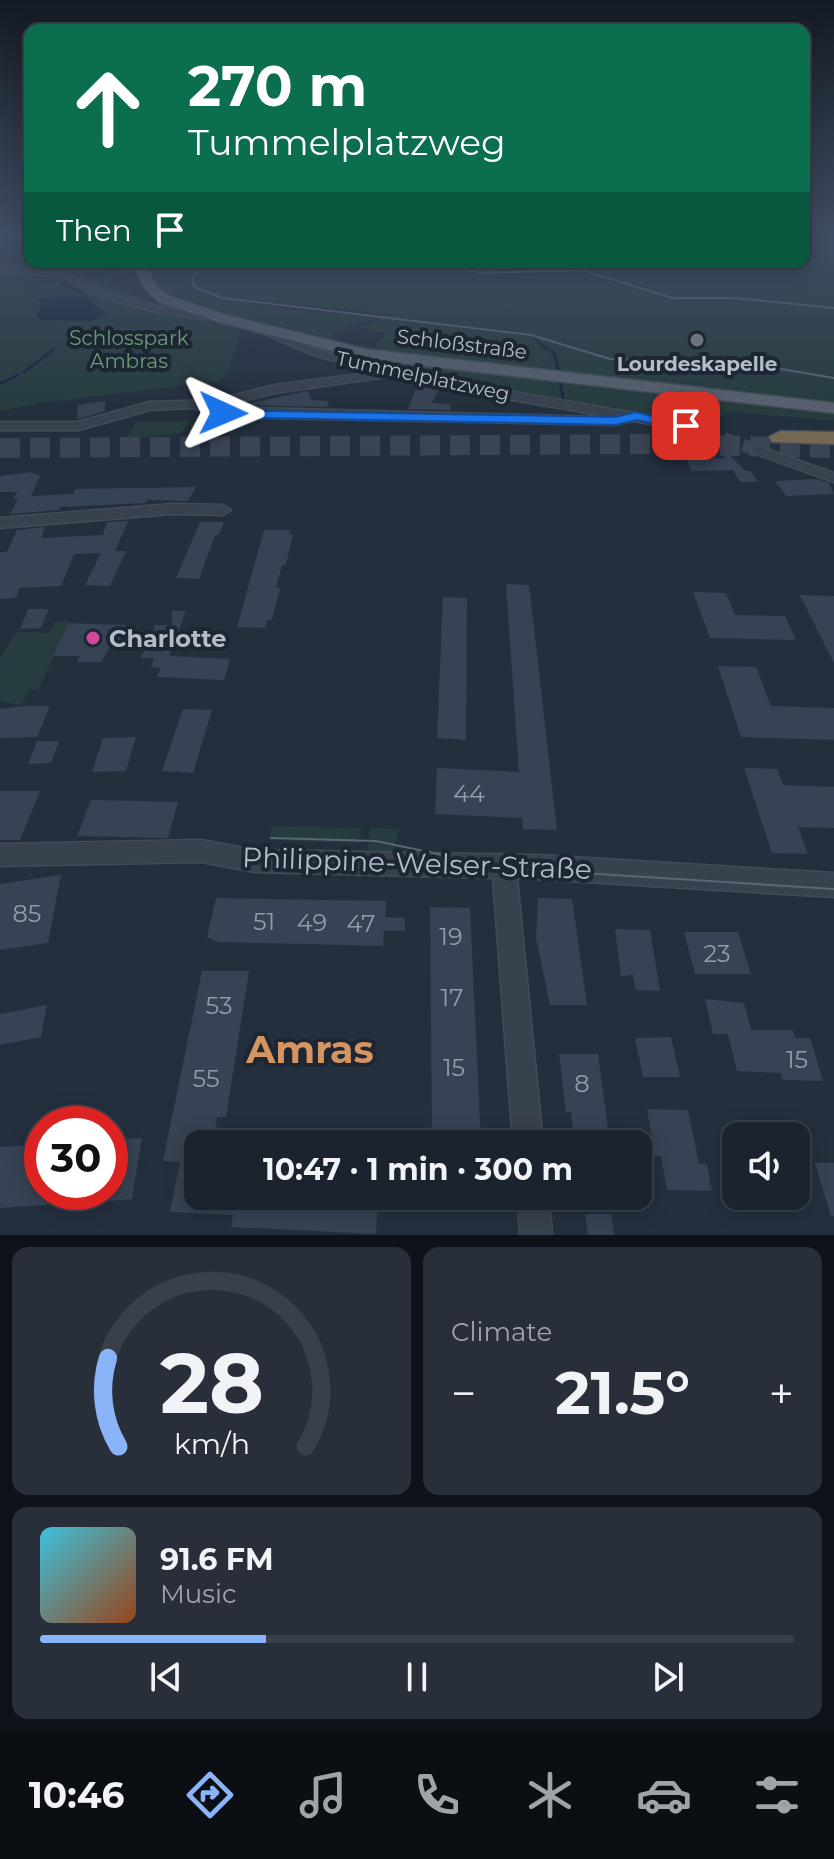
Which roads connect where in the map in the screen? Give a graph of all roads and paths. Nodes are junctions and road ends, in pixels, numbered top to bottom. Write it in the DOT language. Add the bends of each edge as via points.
graph roads {
  1 [pos="101,293"];
  2 [pos="155,293"];
  3 [pos="221,318"];
  4 [pos="259,328"];
  5 [pos="395,373"];
  6 [pos="198,406"];
  7 [pos="834,408"];
  8 [pos="636,416"];
  9 [pos="0,426"];
  10 [pos="686,426"];
  11 [pos="780,437"];
  12 [pos="834,438"];
  13 [pos="758,450"];
  14 [pos="834,478"];
  15 [pos="223,510"];
  16 [pos="0,523"];
  17 [pos="0,855"];
  18 [pos="504,866"];
  19 [pos="834,885"];
  20 [pos="527,1130"];
  21 [pos="534,1210"];
  22 [pos="536,1235"];
  1 -- 3 [label="street, Schloßstraße" via="160,310"];
  2 -- 3 [label="main road"];
  3 -- 4 [label="main road, Schloßstraße"];
  4 -- 5 [label="street, Tummelplatzweg" via="320,354"];
  4 -- 7 [label="main road, Schloßstraße" via="401,359"];
  5 -- 6 [label="street" via="275,389"];
  5 -- 8 [label="street, Tummelplatzweg"];
  6 -- 8 [label="street" via="223,413 498,420 615,421"];
  6 -- 9 [label="street" via="149,406 70,427"];
  8 -- 10 [label="street, Tummelplatzweg"];
  11 -- 12 [label="highway"];
  13 -- 14 [label="street"];
  15 -- 16 [label="street"];
  17 -- 18 [label="street, Philippine-Welser-Straße" via="193,851 255,861"];
  18 -- 19 [label="street, Philippine-Welser-Straße"];
  18 -- 20 [label="street"];
  21 -- 22 [label="street"];
}
